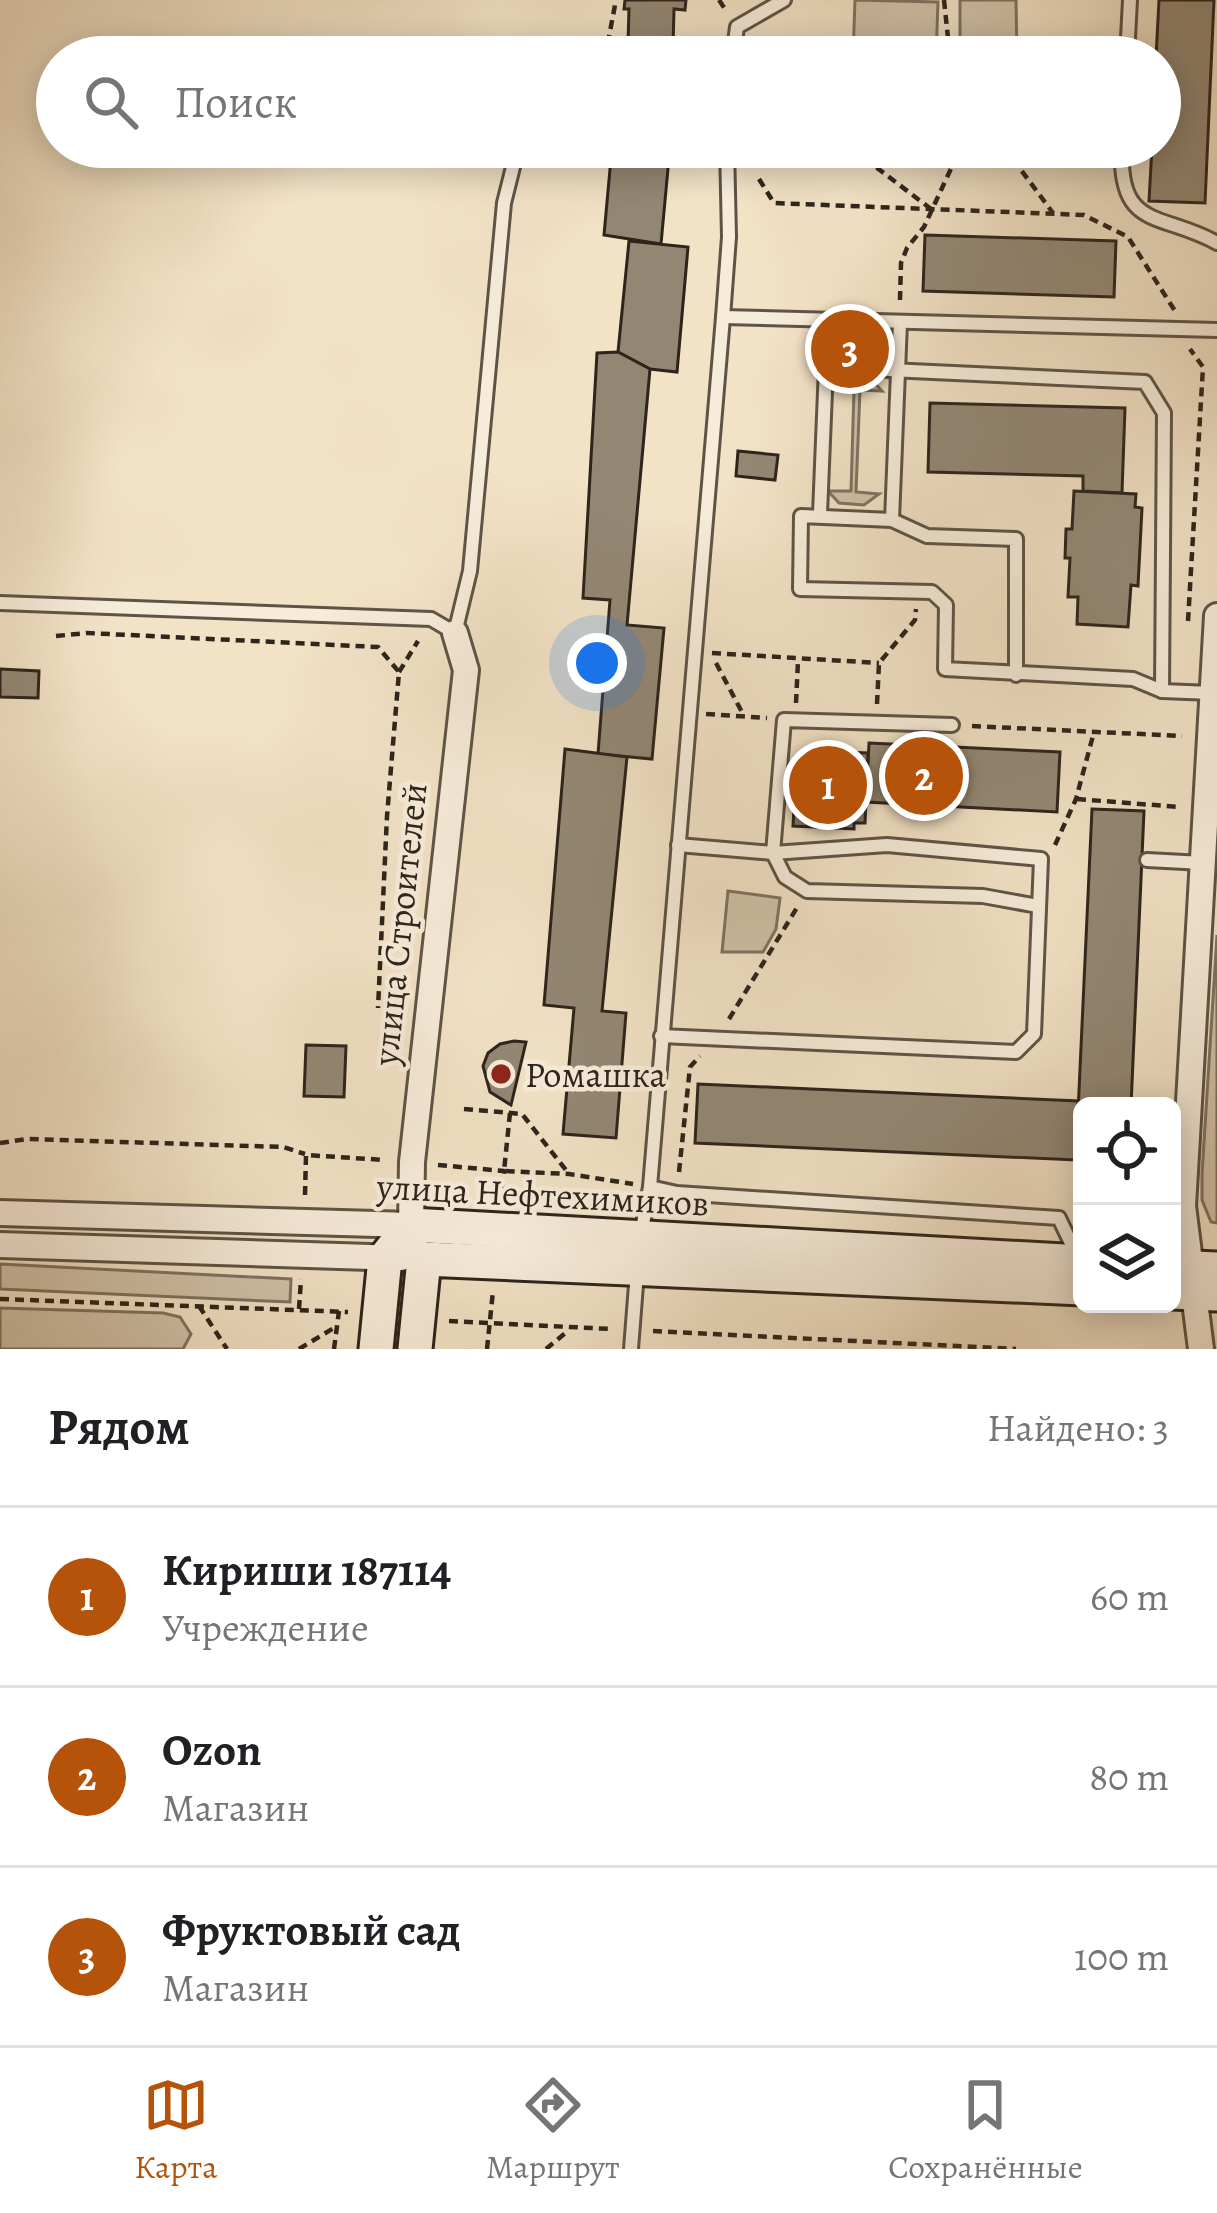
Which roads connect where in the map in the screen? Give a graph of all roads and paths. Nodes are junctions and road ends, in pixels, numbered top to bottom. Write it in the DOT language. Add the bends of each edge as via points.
graph roads {
  1 [pos="616,0"];
  2 [pos="784,0"];
  3 [pos="944,0"];
  4 [pos="1130,0"];
  5 [pos="609,36"];
  6 [pos="736,36"];
  7 [pos="948,36"];
  8 [pos="1128,36"];
  9 [pos="513,168"];
  10 [pos="727,168"];
  11 [pos="877,168"];
  12 [pos="951,168"];
  13 [pos="1020,168"];
  14 [pos="1125,168"];
  15 [pos="759,179"];
  16 [pos="931,209"];
  17 [pos="1054,213"];
  18 [pos="1217,243"];
  19 [pos="723,317"];
  20 [pos="900,322"];
  21 [pos="1183,330"];
  22 [pos="1217,330"];
  23 [pos="899,371"];
  24 [pos="820,514"];
  25 [pos="892,520"];
  26 [pos="918,591"];
  27 [pos="0,603"];
  28 [pos="1217,616"];
  29 [pos="431,619"];
  30 [pos="1188,625"];
  31 [pos="454,633"];
  32 [pos="56,636"];
  33 [pos="798,661"];
  34 [pos="879,663"];
  35 [pos="399,672"];
  36 [pos="1016,675"];
  37 [pos="1162,691"];
  38 [pos="1184,692"];
  39 [pos="1213,693"];
  40 [pos="688,713"];
  41 [pos="744,716"];
  42 [pos="789,720"];
  43 [pos="876,722"];
  44 [pos="952,724"];
  45 [pos="1094,732"];
  46 [pos="1076,799"];
  47 [pos="678,845"];
  48 [pos="773,854"];
  49 [pos="1041,859"];
  50 [pos="1147,860"];
  51 [pos="1176,861"];
  52 [pos="1203,863"];
  53 [pos="807,890"];
  54 [pos="1038,906"];
  55 [pos="378,1008"];
  56 [pos="661,1036"];
  57 [pos="718,1038"];
  58 [pos="464,1109"];
  59 [pos="511,1113"];
  60 [pos="0,1143"];
  61 [pos="306,1155"];
  62 [pos="569,1174"];
  63 [pos="650,1187"];
  64 [pos="677,1193"];
  65 [pos="0,1213"];
  66 [pos="411,1225"];
  67 [pos="0,1245"];
  68 [pos="1073,1251"];
  69 [pos="639,1252"];
  70 [pos="385,1258"];
  71 [pos="424,1259"];
  72 [pos="1073,1270"];
  73 [pos="1195,1281"];
  74 [pos="0,1299"];
  75 [pos="199,1306"];
  76 [pos="339,1311"];
  77 [pos="491,1324"];
  78 [pos="337,1326"];
  79 [pos="572,1328"];
  80 [pos="632,1330"];
  81 [pos="378,1333"];
  82 [pos="416,1334"];
  83 [pos="227,1349"];
  84 [pos="299,1349"];
  85 [pos="334,1349"];
  86 [pos="487,1349"];
  87 [pos="546,1349"];
  88 [pos="631,1349"];
  89 [pos="1016,1349"];
  90 [pos="1202,1349"];
  1 -- 5 [label="path"];
  2 -- 6 [label="lane" via="737,27"];
  3 -- 7 [label="path"];
  4 -- 8 [label="lane"];
  9 -- 31 [label="lane" via="470,571"];
  10 -- 19 [label="lane"];
  11 -- 16 [label="path"];
  12 -- 16 [label="path"];
  13 -- 17 [label="path"];
  14 -- 18 [label="lane" via="1136,211"];
  15 -- 16 [label="path" via="774,203"];
  16 -- 17 [label="path"];
  16 -- 20 [label="path" via="901,263"];
  17 -- 21 [label="path" via="1084,214 1128,237"];
  19 -- 20 [label="lane"];
  19 -- 40 [label="lane"];
  20 -- 21 [label="lane"];
  20 -- 23 [label="lane"];
  21 -- 22 [label="lane"];
  21 -- 30 [label="path" via="1203,367"];
  23 -- 24 [label="lane" via="826,368"];
  23 -- 25 [label="lane"];
  23 -- 37 [label="lane" via="1145,382 1164,413"];
  24 -- 25 [label="lane"];
  24 -- 26 [label="lane" via="801,515 800,589"];
  25 -- 36 [label="lane" via="927,536 1016,539"];
  26 -- 34 [label="path" via="915,620"];
  26 -- 36 [label="lane" via="946,605 945,669"];
  27 -- 29 [label="lane"];
  28 -- 39 [label="street"];
  29 -- 31 [label="lane"];
  29 -- 35 [label="path"];
  31 -- 66 [label="street, улица Строителей" via="466,670"];
  32 -- 35 [label="path" via="378,647"];
  33 -- 34 [label="path"];
  33 -- 41 [label="path" via="710,653"];
  33 -- 42 [label="path"];
  34 -- 43 [label="path"];
  35 -- 55 [label="path"];
  36 -- 37 [label="lane" via="1133,680"];
  37 -- 38 [label="lane"];
  38 -- 39 [label="lane"];
  38 -- 45 [label="path" via="1182,736"];
  39 -- 52 [label="street"];
  40 -- 41 [label="path"];
  40 -- 47 [label="lane"];
  41 -- 42 [label="path"];
  42 -- 43 [label="lane"];
  42 -- 48 [label="lane"];
  43 -- 44 [label="lane"];
  44 -- 45 [label="path"];
  45 -- 46 [label="path"];
  46 -- 49 [label="path" via="1060,840"];
  46 -- 51 [label="path" via="1179,807"];
  47 -- 48 [label="lane"];
  47 -- 56 [label="lane"];
  48 -- 49 [label="lane" via="887,845"];
  48 -- 53 [label="lane" via="784,877"];
  49 -- 54 [label="lane"];
  50 -- 51 [label="lane"];
  51 -- 52 [label="lane"];
  52 -- 73 [label="street" via="1183,1206"];
  53 -- 54 [label="lane" via="983,896"];
  53 -- 57 [label="path"];
  54 -- 57 [label="lane" via="1034,1034 1016,1052"];
  56 -- 57 [label="lane"];
  56 -- 63 [label="lane"];
  57 -- 64 [label="path" via="690,1067"];
  58 -- 59 [label="path"];
  59 -- 62 [label="path" via="522,1114"];
  59 -- 62 [label="path" via="504,1171"];
  60 -- 61 [label="path" via="164,1142"];
  62 -- 63 [label="path"];
  63 -- 64 [label="lane"];
  63 -- 69 [label="lane"];
  64 -- 68 [label="lane" via="1059,1219"];
  65 -- 66 [label="street, улица Нефтехимиков"];
  66 -- 69 [label="street, улица Нефтехимиков"];
  66 -- 70 [label="street"];
  66 -- 71 [label="street, улица Строителей"];
  67 -- 70 [label="street"];
  69 -- 71 [label="street"];
  69 -- 72 [label="street, улица Нефтехимиков"];
  69 -- 80 [label="lane"];
  70 -- 71 [label="street"];
  70 -- 81 [label="street"];
  71 -- 82 [label="street, улица Строителей"];
  73 -- 90 [label="street"];
  74 -- 75 [label="path"];
  75 -- 76 [label="path"];
  75 -- 83 [label="path"];
  76 -- 78 [label="path"];
  76 -- 81 [label="path"];
  77 -- 79 [label="path"];
  77 -- 82 [label="path"];
  77 -- 86 [label="path"];
  78 -- 84 [label="path"];
  78 -- 85 [label="path"];
  79 -- 80 [label="path"];
  79 -- 87 [label="path"];
  80 -- 88 [label="lane"];
  80 -- 89 [label="path"];
}
